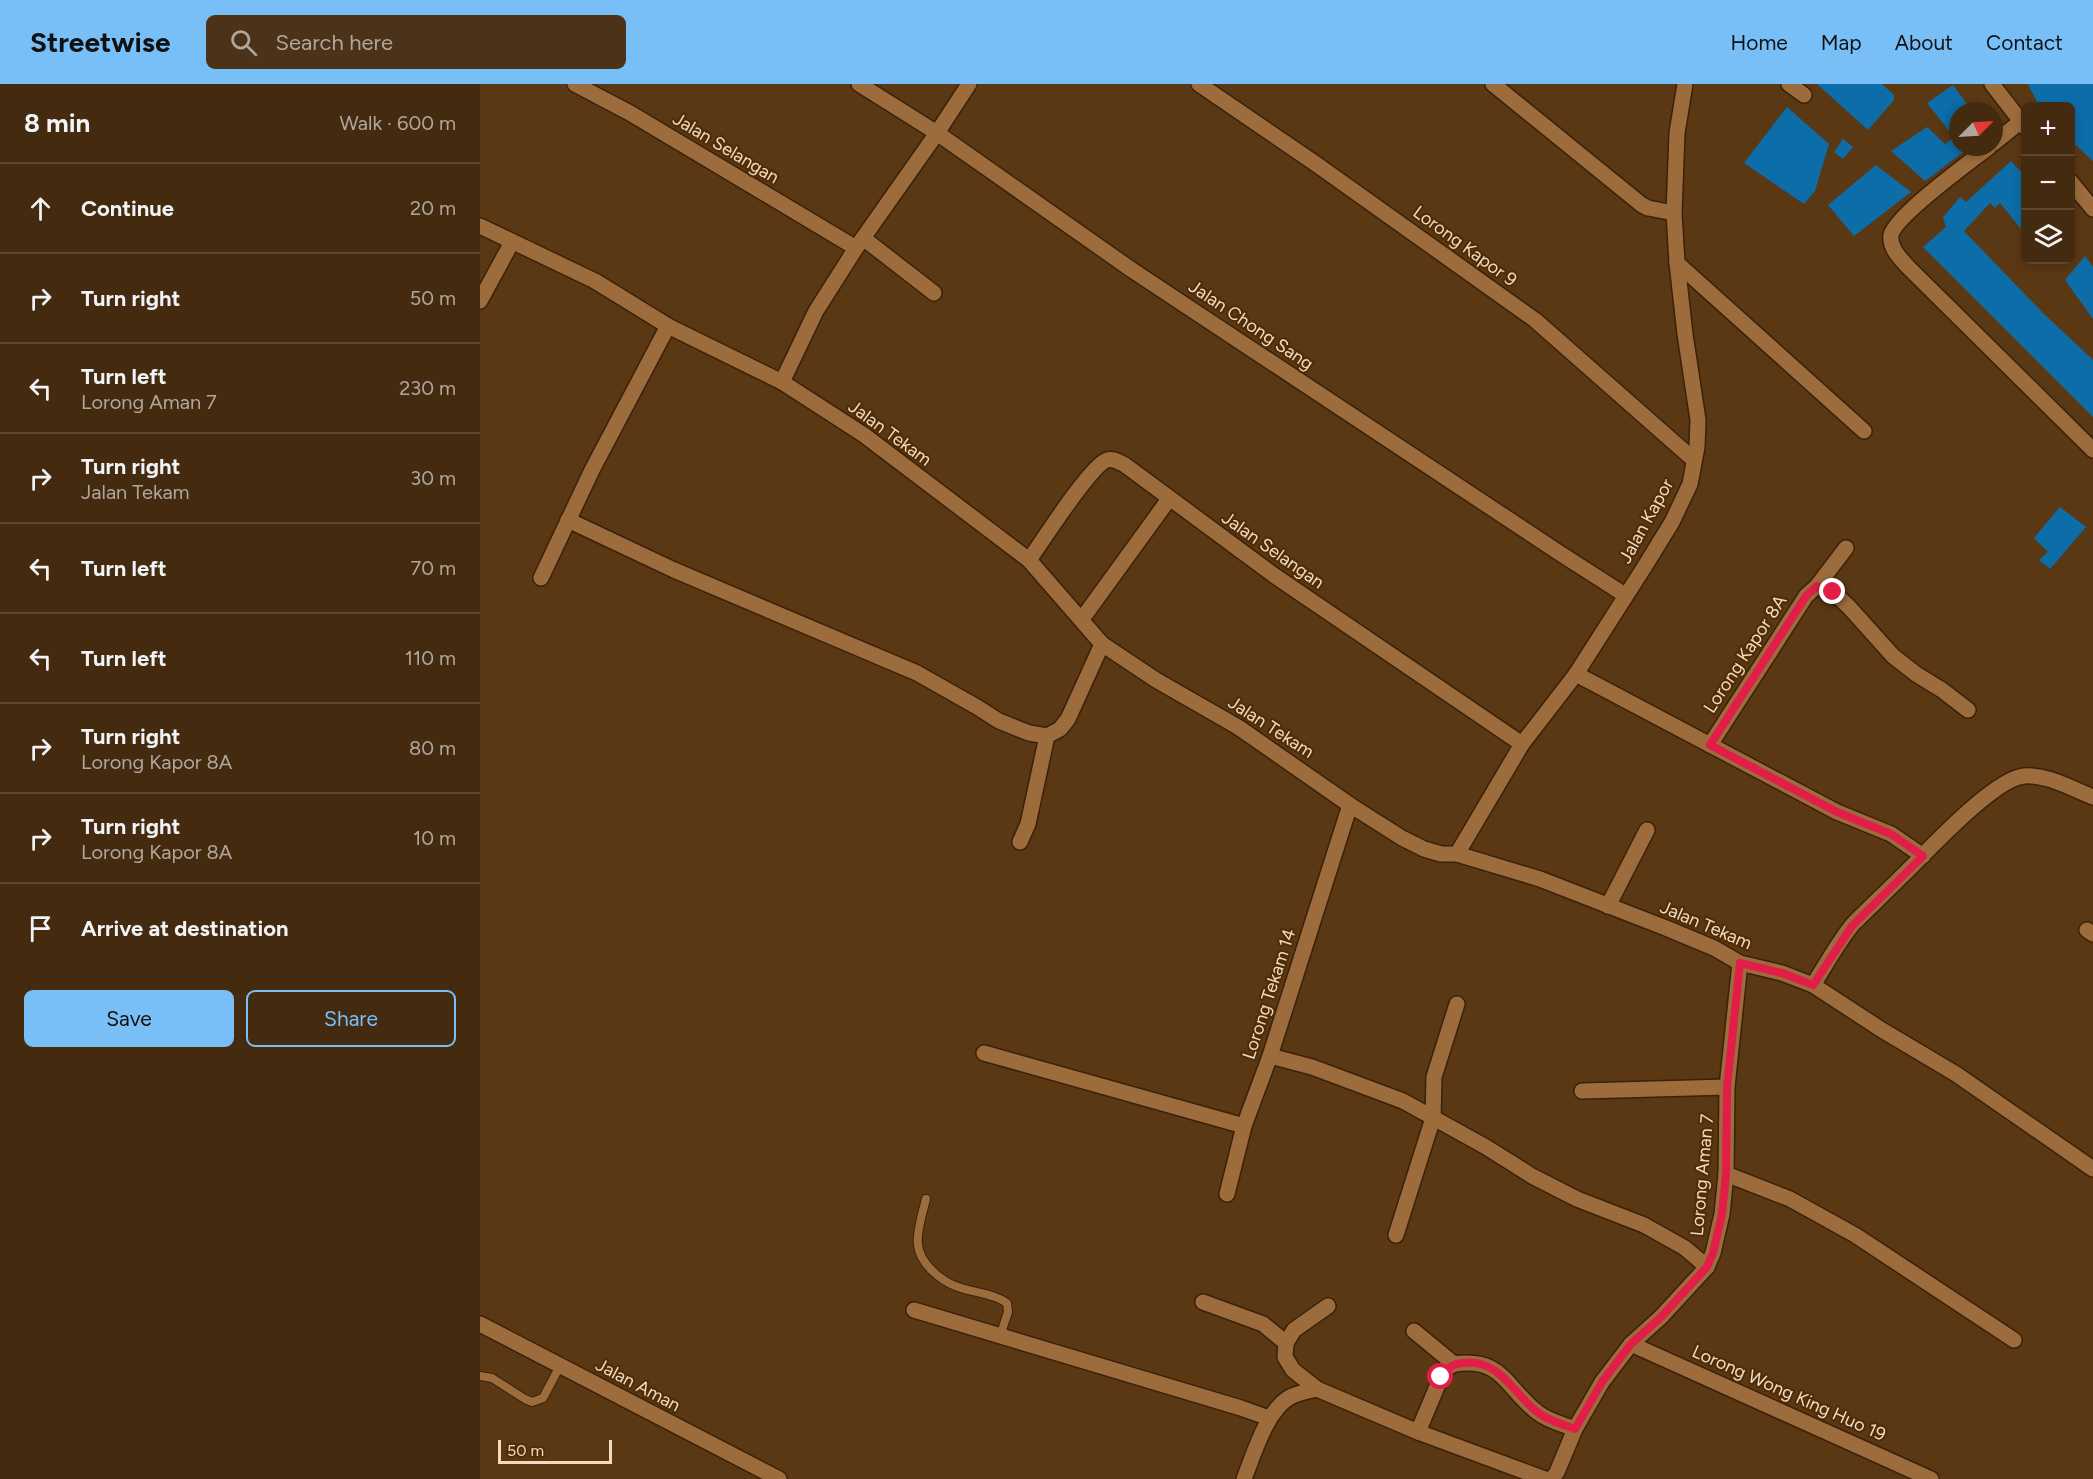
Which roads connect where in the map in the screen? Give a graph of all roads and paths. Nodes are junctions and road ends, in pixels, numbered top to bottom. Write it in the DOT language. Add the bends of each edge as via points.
graph roads {
  1 [pos="574,84"];
  2 [pos="859,84"];
  3 [pos="969,84"];
  4 [pos="1199,84"];
  5 [pos="1493,84"];
  6 [pos="1685,84"];
  7 [pos="1789,84"];
  8 [pos="1992,84"];
  9 [pos="1804,95"];
  10 [pos="2021,121"];
  11 [pos="2021,125"];
  12 [pos="937,133"];
  13 [pos="2003,137"];
  14 [pos="1978,156"];
  15 [pos="2075,184"];
  16 [pos="2088,192"];
  17 [pos="2093,208"];
  18 [pos="1674,213"];
  19 [pos="480,226"];
  20 [pos="512,242"];
  21 [pos="859,243"];
  22 [pos="1677,263"];
  23 [pos="934,293"];
  24 [pos="480,301"];
  25 [pos="668,326"];
  26 [pos="782,382"];
  27 [pos="1864,431"];
  28 [pos="2093,450"];
  29 [pos="1694,459"];
  30 [pos="1169,499"];
  31 [pos="568,520"];
  32 [pos="1846,548"];
  33 [pos="1029,560"];
  34 [pos="541,578"];
  35 [pos="1817,586"];
  36 [pos="1625,595"];
  37 [pos="1082,619"];
  38 [pos="1102,644"];
  39 [pos="1576,674"];
  40 [pos="1968,710"];
  41 [pos="1047,736"];
  42 [pos="1522,744"];
  43 [pos="1710,745"];
  44 [pos="2093,797"];
  45 [pos="1350,805"];
  46 [pos="1647,830"];
  47 [pos="1020,842"];
  48 [pos="1458,854"];
  49 [pos="1923,856"];
  50 [pos="1608,906"];
  51 [pos="1740,963"];
  52 [pos="1813,985"];
  53 [pos="1456,1004"];
  54 [pos="984,1053"];
  55 [pos="1270,1056"];
  56 [pos="1727,1087"];
  57 [pos="1582,1091"];
  58 [pos="1433,1118"];
  59 [pos="1244,1126"];
  60 [pos="2093,1169"];
  61 [pos="1726,1174"];
  62 [pos="1227,1194"];
  63 [pos="926,1198"];
  64 [pos="1396,1235"];
  65 [pos="1707,1267"];
  66 [pos="1203,1302"];
  67 [pos="1328,1306"];
  68 [pos="914,1310"];
  69 [pos="480,1324"];
  70 [pos="1414,1331"];
  71 [pos="1000,1336"];
  72 [pos="2014,1340"];
  73 [pos="1286,1343"];
  74 [pos="1631,1344"];
  75 [pos="1454,1364"];
  76 [pos="560,1366"];
  77 [pos="480,1376"];
  78 [pos="1317,1389"];
  79 [pos="1269,1418"];
  80 [pos="1575,1429"];
  81 [pos="1418,1432"];
  82 [pos="779,1479"];
  83 [pos="1244,1479"];
  84 [pos="1545,1479"];
  85 [pos="1552,1479"];
  86 [pos="1931,1479"];
  1 -- 21 [label="street, Jalan Selangan"];
  2 -- 12 [label="street, Jalan Chong Sang"];
  3 -- 12 [label="street"];
  4 -- 29 [label="street, Lorong Kapor 9" via="1535,320"];
  5 -- 18 [label="street" via="1642,205"];
  6 -- 18 [label="street, Jalan Kapor" via="1677,133"];
  7 -- 9 [label="street"];
  8 -- 10 [label="street"];
  11 -- 13 [label="street"];
  12 -- 21 [label="street"];
  12 -- 36 [label="street, Jalan Chong Sang" via="1132,270"];
  14 -- 28 [label="street" via="1908,212 1893,230 1892,244 1908,267"];
  15 -- 16 [label="street"];
  16 -- 17 [label="street"];
  18 -- 22 [label="street, Jalan Kapor"];
  19 -- 20 [label="street, Jalan Tekam"];
  20 -- 24 [label="street"];
  20 -- 25 [label="street, Jalan Tekam" via="595,281"];
  21 -- 23 [label="street, Jalan Selangan"];
  21 -- 26 [label="street" via="816,311"];
  22 -- 27 [label="street"];
  22 -- 29 [label="street, Jalan Kapor" via="1698,420"];
  25 -- 26 [label="street, Jalan Tekam"];
  25 -- 31 [label="street"];
  26 -- 33 [label="street, Jalan Tekam" via="864,435"];
  29 -- 36 [label="street, Jalan Kapor" via="1690,484 1672,522"];
  30 -- 33 [label="street, Jalan Selangan" via="1125,465 1109,459 1091,474"];
  30 -- 37 [label="street"];
  30 -- 42 [label="street, Jalan Selangan"];
  31 -- 34 [label="street"];
  31 -- 41 [label="street" via="674,570 917,673 999,721"];
  32 -- 35 [label="street, Lorong Kapor 8A"];
  33 -- 37 [label="street, Jalan Tekam"];
  35 -- 40 [label="street" via="1833,592 1893,656"];
  35 -- 43 [label="street, Lorong Kapor 8A" via="1806,596"];
  36 -- 39 [label="street, Jalan Kapor"];
  37 -- 38 [label="street, Jalan Tekam"];
  38 -- 41 [label="street" via="1068,719"];
  38 -- 45 [label="street, Jalan Tekam" via="1238,727"];
  39 -- 42 [label="street, Jalan Kapor"];
  39 -- 43 [label="street"];
  41 -- 47 [label="street" via="1028,824"];
  42 -- 48 [label="street, Jalan Kapor"];
  43 -- 49 [label="street" via="1837,812 1891,834"];
  44 -- 49 [label="street" via="2037,777 2014,778 1983,800"];
  45 -- 48 [label="street, Jalan Tekam" via="1424,849"];
  45 -- 55 [label="street, Lorong Tekam 14"];
  46 -- 50 [label="street"];
  48 -- 50 [label="street, Jalan Tekam" via="1540,879"];
  49 -- 52 [label="street" via="1852,926"];
  50 -- 51 [label="street, Jalan Tekam" via="1714,948"];
  51 -- 52 [label="street, Jalan Tekam"];
  51 -- 56 [label="street, Lorong Aman 7"];
  52 -- 60 [label="street, Jalan Tekam" via="1956,1074"];
  53 -- 58 [label="street" via="1434,1077"];
  54 -- 59 [label="street"];
  55 -- 58 [label="street" via="1403,1101"];
  55 -- 59 [label="street, Lorong Tekam 14"];
  56 -- 57 [label="street"];
  56 -- 61 [label="street, Lorong Aman 7"];
  58 -- 64 [label="street"];
  58 -- 65 [label="street" via="1577,1199 1644,1225 1685,1248"];
  59 -- 62 [label="street, Lorong Tekam 14"];
  61 -- 65 [label="street, Lorong Aman 7" via="1717,1242"];
  61 -- 72 [label="street" via="1790,1198 1855,1235"];
  63 -- 71 [label="lane" via="918,1244 921,1253 930,1269 956,1286 998,1297 1006,1303 1008,1312"];
  65 -- 74 [label="street, Lorong Aman 7"];
  66 -- 73 [label="street" via="1263,1324"];
  67 -- 73 [label="street" via="1294,1330"];
  68 -- 71 [label="street"];
  69 -- 76 [label="street, Jalan Aman"];
  70 -- 75 [label="street"];
  71 -- 79 [label="street"];
  73 -- 78 [label="street" via="1285,1357 1293,1370"];
  74 -- 80 [label="street, Lorong Aman 7" via="1602,1382"];
  74 -- 86 [label="street, Lorong Wong King Huo 19"];
  75 -- 80 [label="street" via="1488,1366 1537,1412"];
  75 -- 81 [label="street" via="1441,1377"];
  76 -- 77 [label="lane" via="543,1398 532,1402 492,1378"];
  76 -- 82 [label="street, Jalan Aman"];
  78 -- 79 [label="street" via="1292,1395"];
  78 -- 81 [label="street"];
  79 -- 83 [label="street"];
  80 -- 85 [label="street, Lorong Aman 7"];
  81 -- 84 [label="street"];
}
